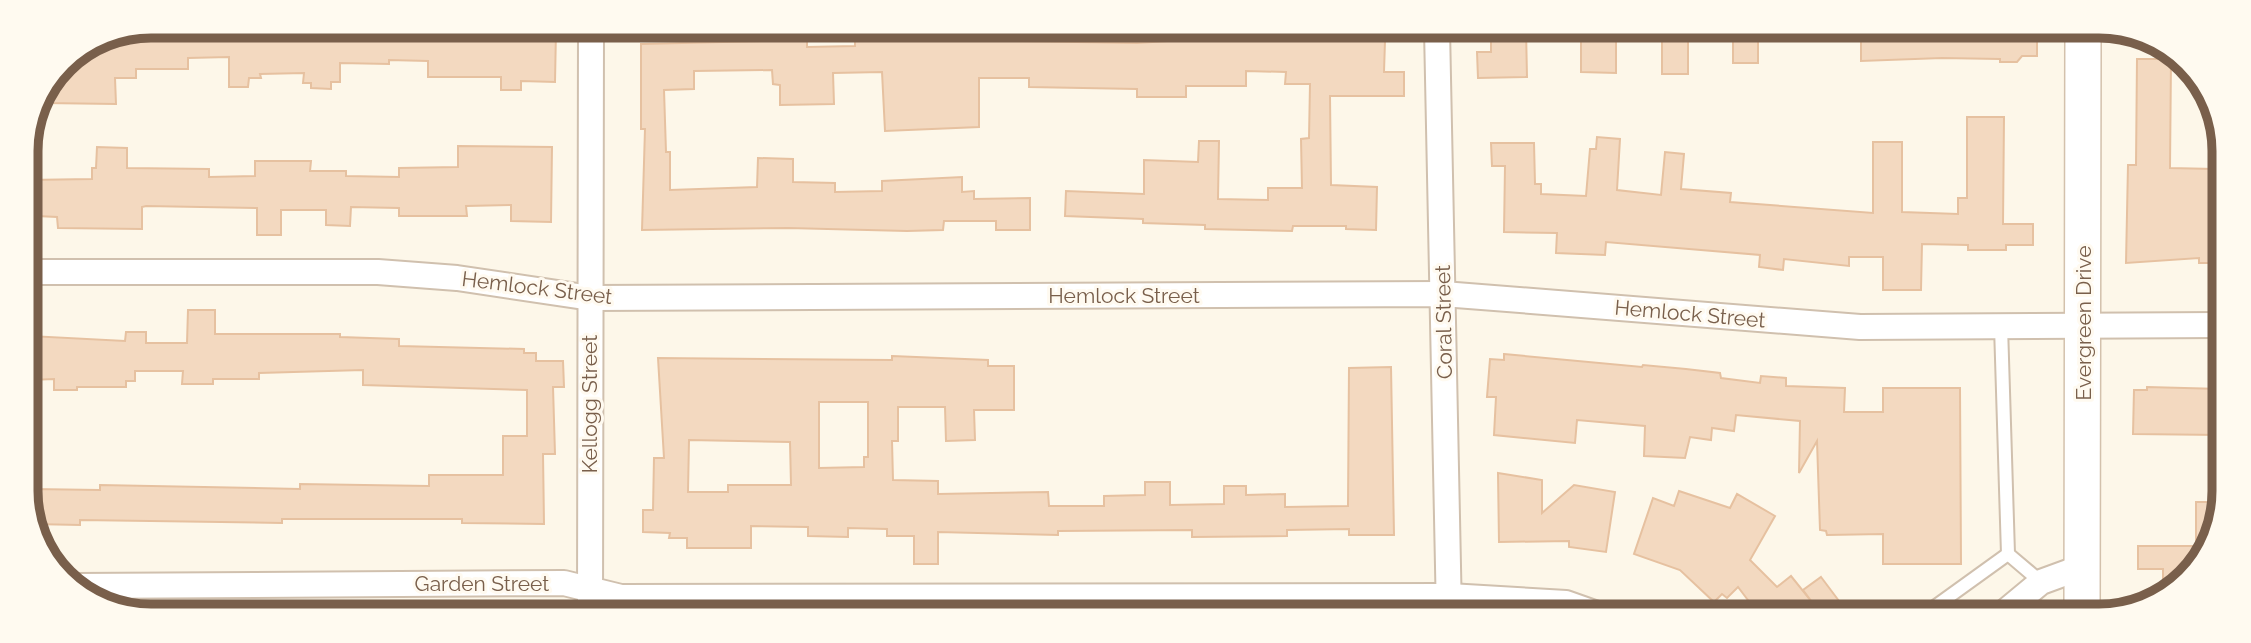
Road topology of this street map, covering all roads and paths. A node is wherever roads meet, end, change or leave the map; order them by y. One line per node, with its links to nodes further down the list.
1 (591, 38): 6 (street, Kellogg Street)
2 (1437, 38): 5 (street, Coral Street)
3 (2083, 38): 7 (street, Evergreen Drive)
4 (39, 272): 6 (street, Hemlock Street)
5 (1444, 294): 6 (street, Hemlock Street); 9 (street, Hemlock Street); 17 (street, Coral Street)
6 (590, 298): 14 (street, Kellogg Street)
7 (2084, 325): 8 (street, Hemlock Street); 9 (street, Hemlock Street); 11 (street, Evergreen Drive)
8 (2212, 325)
9 (2000, 326): 10 (lane)
10 (2008, 554): 12 (lane); 20 (lane)
11 (2082, 567): 12 (street); 22 (street, Evergreen Drive)
12 (2041, 582): 21 (street)
13 (90, 586): 14 (street, Garden Street)
14 (590, 588): 15 (street, Kellogg Street); 16 (street, Garden Street)
15 (590, 604)
16 (1265, 604)
17 (1449, 604)
18 (1527, 604): 19 (street, Garden Street)
19 (1569, 604)
20 (1939, 604)
21 (2014, 604)
22 (2082, 604)

